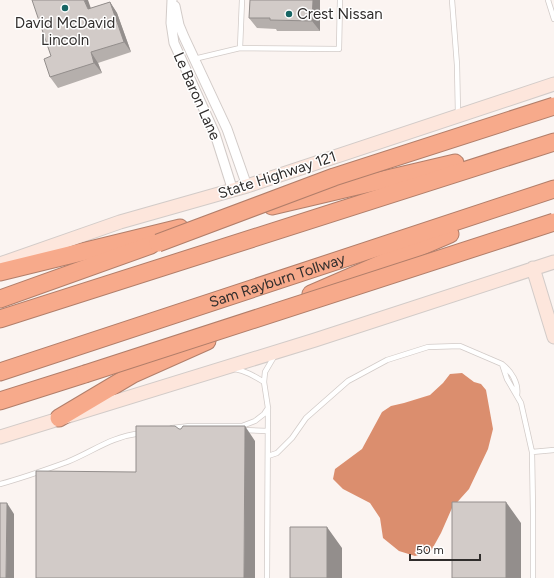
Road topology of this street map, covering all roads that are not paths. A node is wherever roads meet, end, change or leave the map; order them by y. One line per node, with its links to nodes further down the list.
1 (173, 0): 8 (street, Le Baron Lane); 15 (street, Le Baron Lane)
2 (242, 0): 7 (lane)
3 (340, 0): 7 (lane)
4 (452, 0): 11 (lane)
5 (548, 0): 6 (lane)
6 (554, 19)
7 (240, 48): 8 (lane)
8 (194, 59): 13 (street, Le Baron Lane)
9 (554, 84): 11 (main road, State Highway 121)
10 (554, 106): 21 (highway, bridge)
11 (458, 116): 13 (main road, State Highway 121)
12 (554, 140): 20 (highway); 22 (highway)
13 (246, 186): 15 (main road, State Highway 121)
14 (554, 189): 26 (highway, Sam Rayburn Tollway); 30 (highway)
15 (233, 191): 17 (main road, State Highway 121)
16 (554, 222): 28 (highway, bridge)
17 (0, 264)
18 (554, 264): 19 (main road)
19 (534, 268): 23 (main road); 24 (main road)
20 (0, 272)
21 (0, 299)
22 (0, 319)
23 (554, 336)
24 (278, 351): 25 (main road); 27 (lane)
25 (223, 368): 27 (lane); 30 (main road)
26 (0, 372)
27 (264, 382): 29 (lane)
28 (0, 402)
29 (268, 408): 32 (lane); 34 (lane)
30 (59, 418): 37 (main road)
31 (190, 426): 32 (lane); 33 (lane); 36 (lane)
32 (215, 426): 34 (lane)
33 (166, 429)
34 (268, 431): 40 (lane)
35 (143, 432): 41 (lane)
36 (190, 434)
37 (0, 437)
38 (554, 450): 39 (lane)
39 (532, 452): 40 (lane); 43 (lane)
40 (268, 456): 42 (lane)
41 (0, 484)
42 (267, 578)
43 (534, 578)

